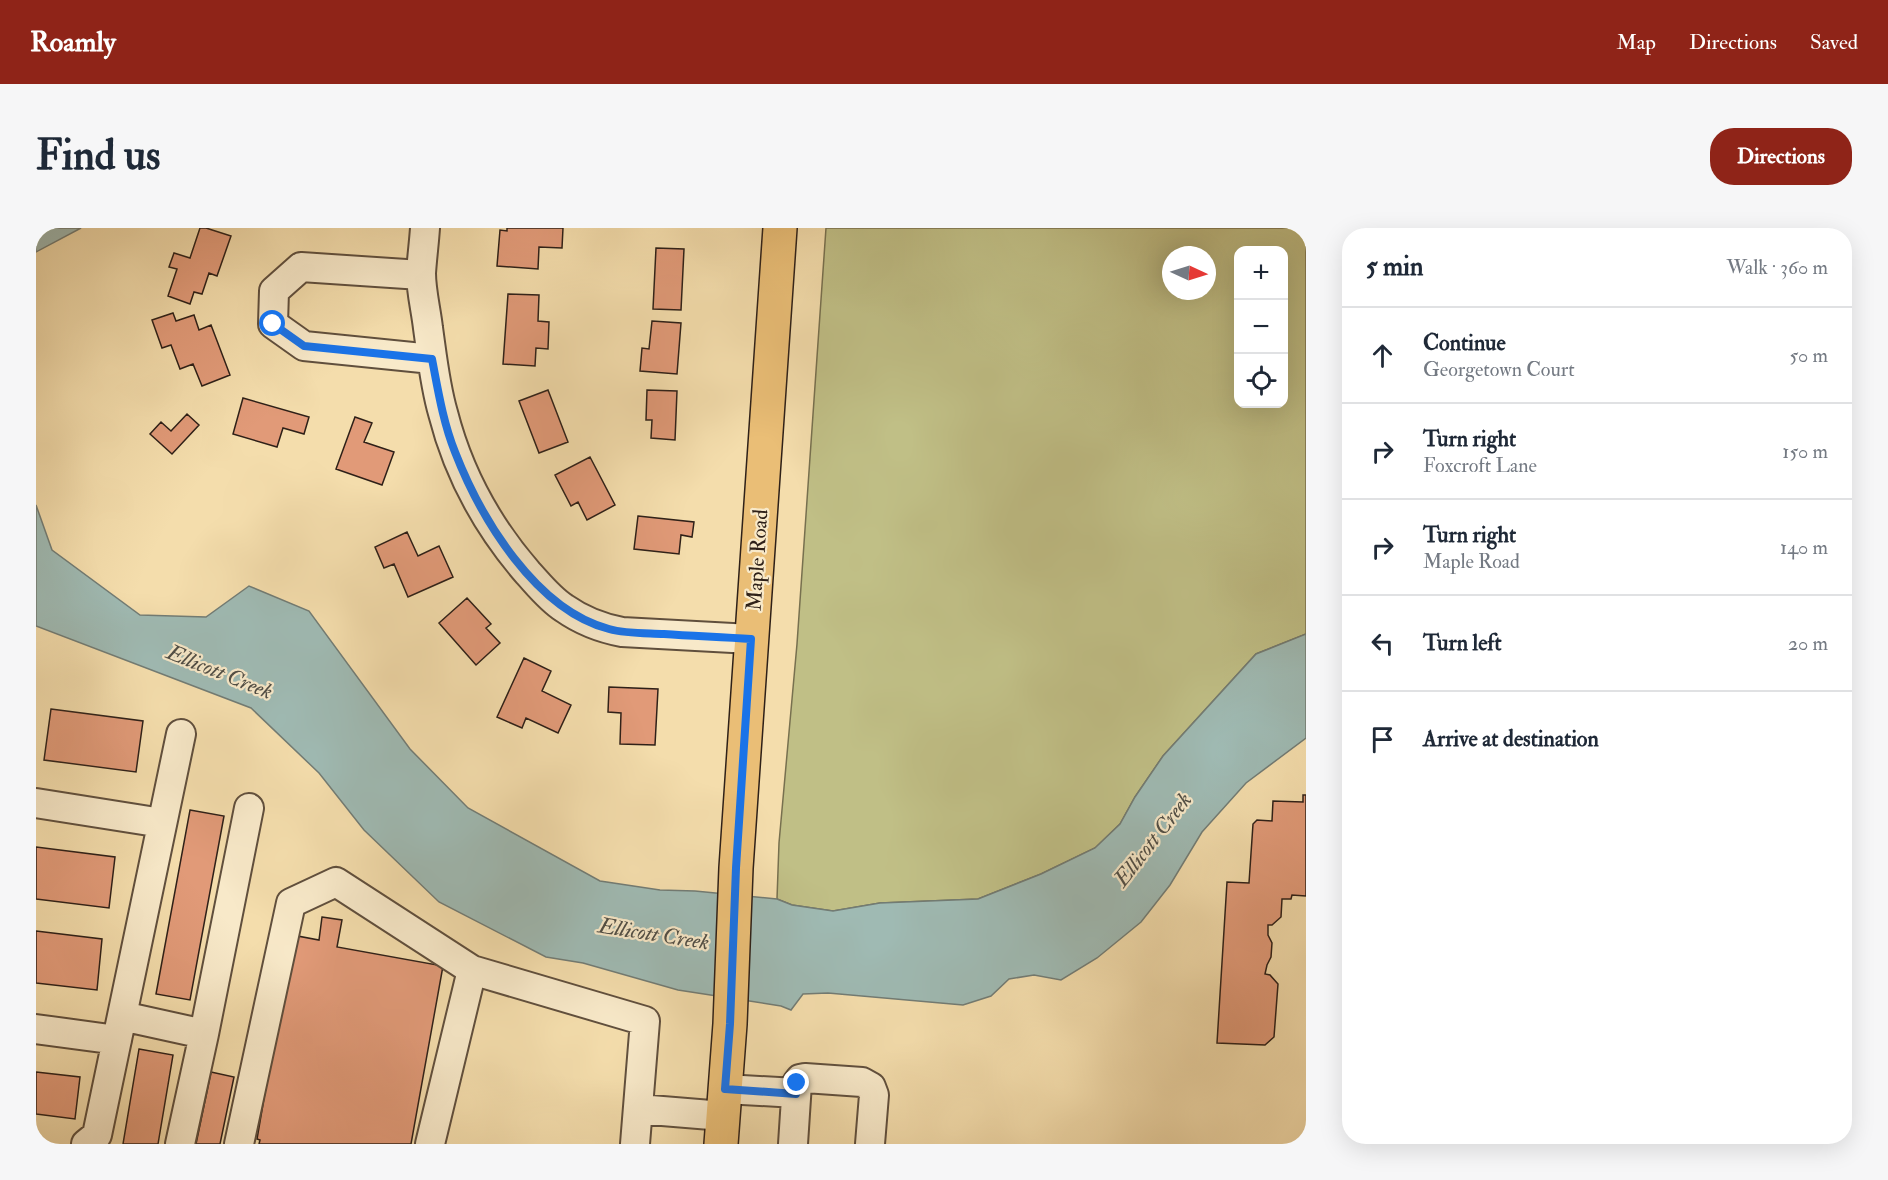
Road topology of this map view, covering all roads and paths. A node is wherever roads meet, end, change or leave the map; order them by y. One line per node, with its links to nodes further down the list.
1 (425, 228): 3 (street)
2 (780, 228): 5 (main road, Maple Road)
3 (421, 275): 4 (street); 4 (street)
4 (432, 359): 5 (street)
5 (751, 639): 16 (main road, Maple Road)
6 (181, 734): 9 (street)
7 (36, 803): 9 (street)
8 (249, 808): 13 (street)
9 (162, 823): 11 (street)
10 (472, 970): 15 (street); 19 (street); 20 (street)
11 (119, 1028): 12 (street); 13 (street); 17 (street)
12 (36, 1029)
13 (204, 1034): 18 (street)
14 (796, 1094): 16 (street); 22 (street); 23 (street)
15 (638, 1109): 16 (street); 21 (street)
16 (723, 1116)
17 (86, 1144)
18 (180, 1144)
19 (239, 1144)
20 (430, 1144)
21 (635, 1144)
22 (793, 1144)
23 (870, 1144)

